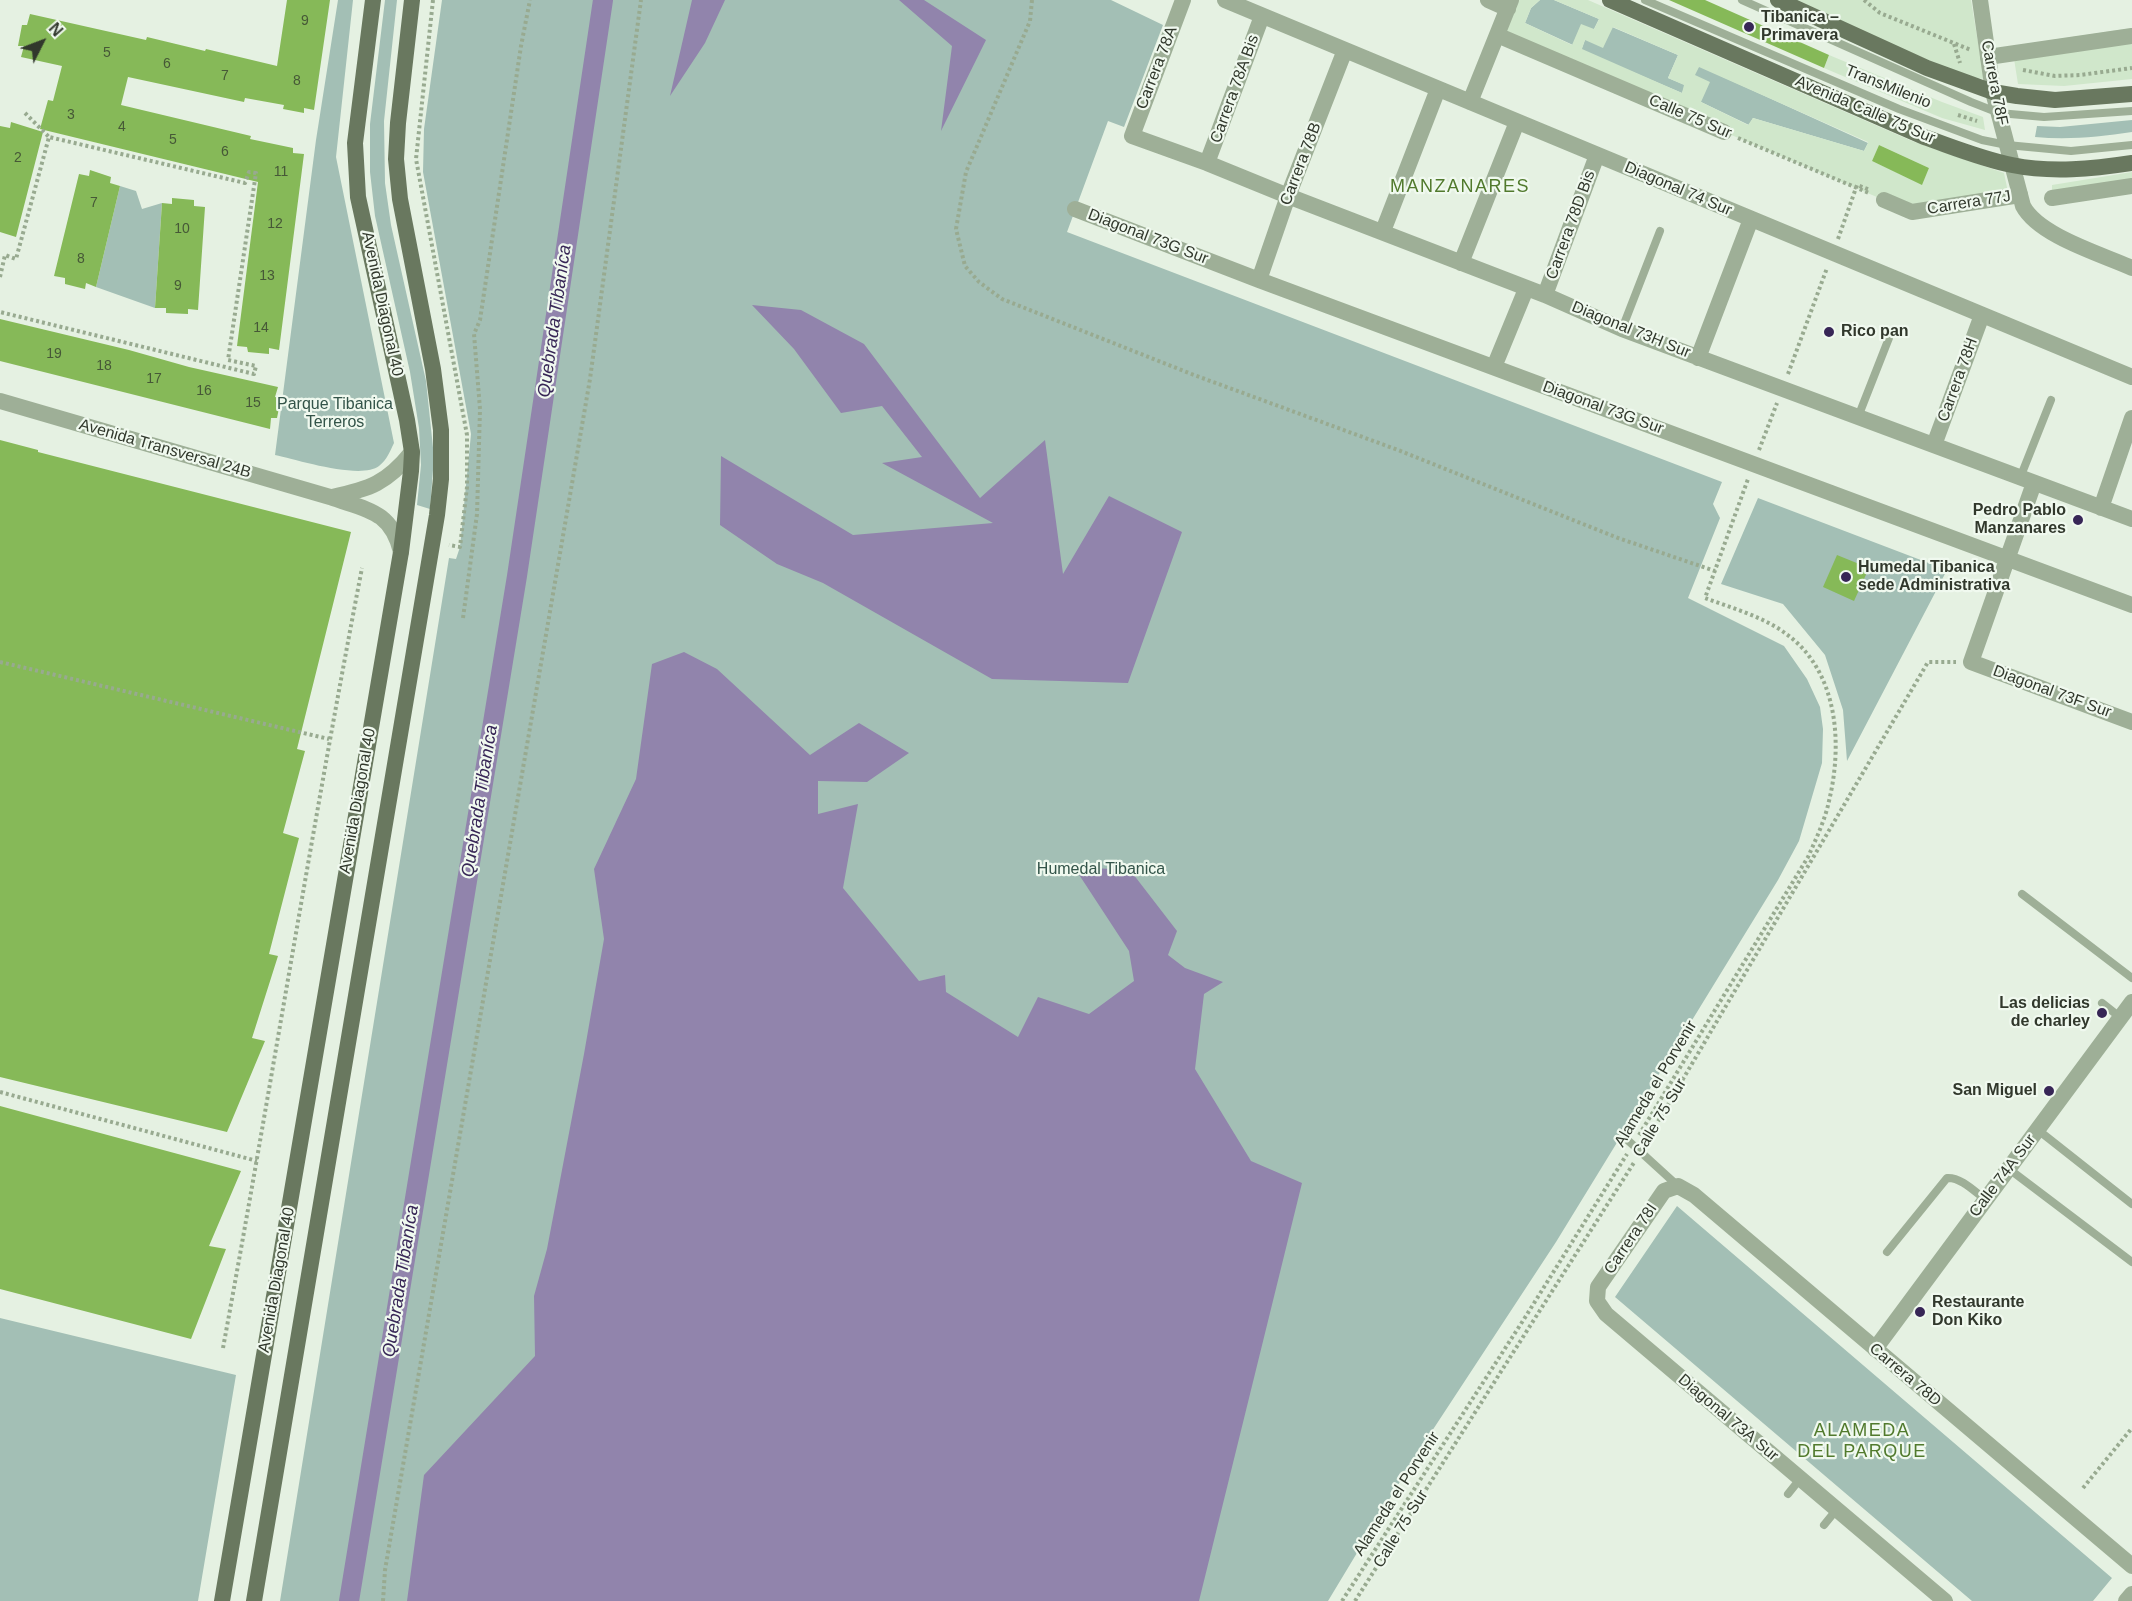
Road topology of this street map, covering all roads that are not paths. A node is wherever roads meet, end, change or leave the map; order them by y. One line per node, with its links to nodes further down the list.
1 (373, 0): 57 (main road, Avenida Diagonal 40)
2 (412, 0): 88 (main road, Avenida Diagonal 40)
3 (1183, 0): 25 (street, Carrera 78A)
4 (1225, 0): 12 (street, Diagonal 74 Sur)
5 (1488, 0): 11 (street)
6 (1610, 0): 31 (main road, Avenida Calle 75 Sur)
7 (1645, 0): 26 (lane, TransMilenio)
8 (1742, 0): 22 (lane, TransMilenio)
9 (1778, 0): 18 (main road)
10 (1980, 0): 16 (street, Carrera 78F)
11 (1510, 4): 13 (street)
12 (1262, 16): 15 (street, Diagonal 74 Sur); 29 (street, Carrera 78A Bis)
13 (1497, 35): 20 (street); 24 (street, Calle 75 Sur)
14 (2132, 36): 16 (street)
15 (1345, 50): 17 (street, Diagonal 74 Sur); 34 (street, Carrera 78B)
16 (1988, 57): 18 (street, Carrera 78F)
17 (1438, 89): 20 (street, Diagonal 74 Sur); 39 (street)
18 (1993, 92): 19 (main road); 22 (street, Carrera 78F)
19 (2132, 94)
20 (1470, 102): 23 (street, Diagonal 74 Sur)
21 (2132, 111): 22 (lane, TransMilenio)
22 (1999, 113): 26 (street, Carrera 78F)
23 (1516, 122): 28 (street, Diagonal 74 Sur); 41 (street)
24 (1724, 132)
25 (1132, 136): 29 (street, Diagonal 73H Sur)
26 (2007, 145): 27 (lane, TransMilenio); 31 (street, Carrera 78F)
27 (2132, 145)
28 (1597, 155): 38 (street, Diagonal 74 Sur); 45 (street, Carrera 78D Bis)
29 (1207, 162): 34 (street, Diagonal 73H Sur)
30 (2132, 163): 31 (main road, Avenida Calle 75 Sur)
31 (2013, 165): 33 (street, Carrera 78F)
32 (2132, 186): 35 (street)
33 (2020, 195): 36 (street, Carrera 77J); 42 (street, Carrera 78F)
34 (1288, 196): 39 (street, Diagonal 73H Sur); 43 (street, Carrera 78B)
35 (2052, 198)
36 (1884, 200)
37 (1075, 209): 43 (street, Diagonal 73G Sur)
38 (1751, 219): 46 (street, Diagonal 74 Sur); 49 (street)
39 (1383, 231): 41 (street, Diagonal 73H Sur)
40 (1660, 231): 47 (lane)
41 (1461, 263): 44 (street, Diagonal 73H Sur)
42 (2132, 268)
43 (1259, 280): 50 (street, Diagonal 73G Sur)
44 (1526, 289): 45 (street, Diagonal 73H Sur); 50 (street, Carrera 78D Bis)
45 (1545, 295): 47 (street, Diagonal 73H Sur)
46 (1982, 315): 51 (street, Diagonal 74 Sur); 56 (street, Carrera 78H)
47 (1622, 329): 49 (street, Diagonal 73H Sur)
48 (1889, 338): 54 (lane)
49 (1698, 358): 54 (street, Diagonal 73H Sur)
50 (1494, 367): 63 (street, Diagonal 73G Sur)
51 (2132, 377)
52 (2051, 400): 58 (lane)
53 (0, 401): 59 (street, Avenida Transversal 24B)
54 (1858, 417): 56 (street, Diagonal 73H Sur)
55 (2132, 418): 60 (street)
56 (1934, 445): 58 (street, Diagonal 73H Sur)
57 (411, 452): 59 (street, Avenida Transversal 24B); 62 (main road, Avenida Diagonal 40)
58 (2027, 480): 60 (street, Diagonal 73H Sur); 63 (street)
59 (330, 497): 62 (street, Avenida Transversal 24B)
60 (2101, 508): 61 (street, Diagonal 73H Sur)
61 (2132, 519)
62 (401, 552): 87 (main road, Avenida Diagonal 40)
63 (2007, 559): 64 (street, Diagonal 73G Sur); 65 (street, Diagonal 73F Sur)
64 (2132, 605)
65 (2132, 722)
66 (2022, 894): 67 (lane)
67 (2132, 978)
68 (2132, 1002): 70 (street, Calle 74A Sur)
69 (2102, 1003): 70 (lane)
70 (2121, 1018): 71 (street, Calle 74A Sur)
71 (2038, 1130): 73 (street, Calle 74A Sur); 76 (lane)
72 (1622, 1135): 74 (lane)
73 (2009, 1169): 75 (street, Calle 74A Sur); 78 (lane)
74 (1678, 1186): 79 (street, Carrera 78I); 80 (street, Carrera 78D)
75 (1986, 1200): 77 (lane); 80 (street, Calle 74A Sur)
76 (2132, 1204)
77 (1887, 1252)
78 (2132, 1262)
79 (1597, 1301): 81 (street, Diagonal 73A Sur)
80 (1875, 1350): 85 (street, Carrera 78D)
81 (1800, 1479): 82 (lane); 83 (street, Diagonal 73A Sur)
82 (1788, 1494)
83 (1837, 1509): 84 (lane); 89 (street, Diagonal 73A Sur)
84 (1824, 1525)
85 (2132, 1566)
86 (2132, 1593): 90 (street)
87 (222, 1601)
88 (254, 1601)
89 (1945, 1601)
90 (2126, 1601)

